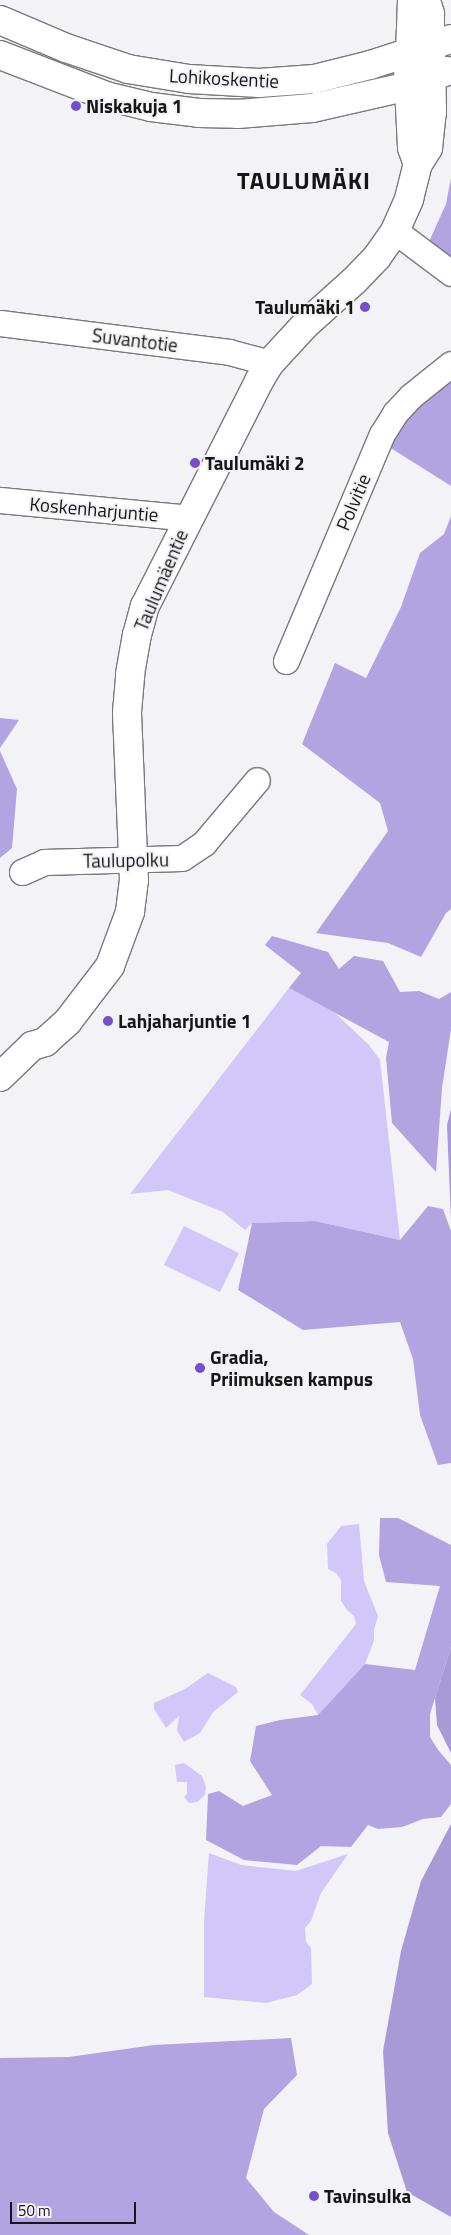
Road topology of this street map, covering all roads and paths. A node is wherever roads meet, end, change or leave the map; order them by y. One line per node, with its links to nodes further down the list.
1 (410, 0): 4 (street)
2 (426, 0): 4 (street)
3 (0, 20): 4 (main road, Lohikoskentie)
4 (430, 46): 6 (main road, Taulumäentie)
5 (0, 55): 6 (main road, Lohikoskentie)
6 (431, 78): 7 (main road, Taulumäentie)
7 (395, 231): 8 (street); 10 (main road, Taulumäentie)
8 (451, 273)
9 (0, 322): 10 (street, Suvantotie)
10 (270, 363): 13 (main road, Taulumäentie)
11 (451, 364): 14 (street, Polvitie)
12 (0, 500): 13 (street, Koskenharjuntie)
13 (189, 518): 16 (main road, Taulumäentie)
14 (286, 661)
15 (257, 780): 16 (street, Taulupolku)
16 (134, 859): 17 (street, Taulupolku); 18 (main road, Taulumäentie)
17 (22, 872)
18 (45, 1042): 19 (main road, Taulumäentie); 20 (main road, Taulumäentie)
19 (0, 1077)
20 (0, 1094)

